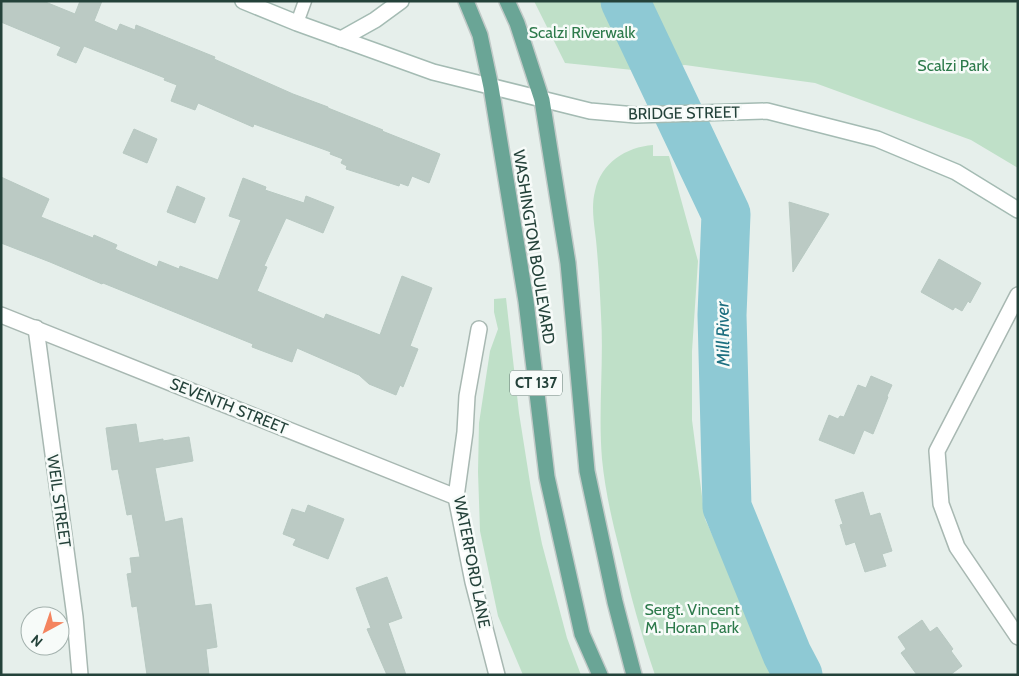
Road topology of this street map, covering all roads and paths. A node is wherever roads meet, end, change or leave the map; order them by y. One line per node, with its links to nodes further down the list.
1 (243, 1): 6 (street, BRIDGE STREET)
2 (305, 1): 6 (lane)
3 (401, 1): 7 (street)
4 (466, 1): 8 (main road, WASHINGTON BOULEVARD / CT 137)
5 (508, 1): 9 (main road, WASHINGTON BOULEVARD / CT 137)
6 (297, 23): 7 (street, BRIDGE STREET)
7 (341, 39): 8 (street, BRIDGE STREET)
8 (491, 87): 9 (street, BRIDGE STREET); 19 (main road, WASHINGTON BOULEVARD / CT 137)
9 (542, 100): 10 (street, BRIDGE STREET); 20 (main road, WASHINGTON BOULEVARD / CT 137)
10 (1018, 210)
11 (1018, 295): 16 (street)
12 (1, 315): 13 (street, SEVENTH STREET)
13 (36, 328): 15 (street, SEVENTH STREET); 17 (street, WEIL STREET)
14 (479, 329): 15 (street, WATERFORD LANE)
15 (456, 497): 18 (street, WATERFORD LANE)
16 (1018, 637)
17 (80, 675)
18 (497, 675)
19 (600, 675)
20 (634, 675)

